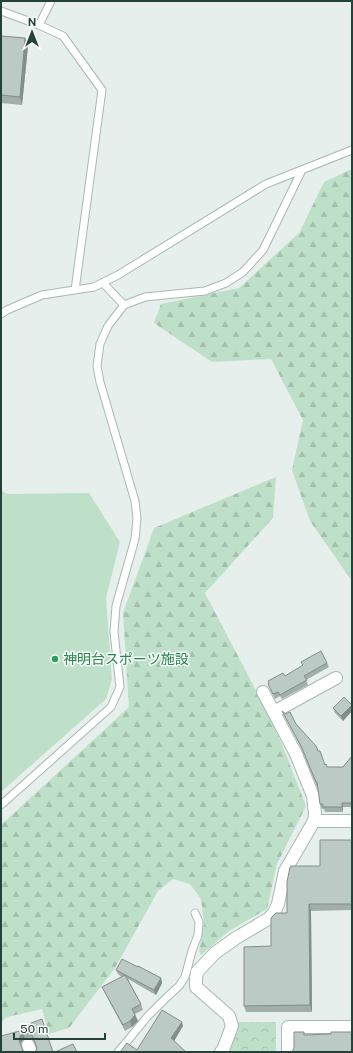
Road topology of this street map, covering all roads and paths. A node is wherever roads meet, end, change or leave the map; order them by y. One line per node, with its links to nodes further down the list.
1 (51, 1): 3 (lane)
2 (1, 11): 3 (lane)
3 (39, 24): 7 (lane)
4 (352, 150): 5 (lane)
5 (302, 170): 6 (lane); 8 (lane)
6 (103, 283): 7 (lane); 8 (lane)
7 (75, 290): 9 (lane)
8 (124, 305): 13 (lane)
9 (1, 314)
10 (336, 678): 12 (street)
11 (263, 692): 12 (street)
12 (274, 712): 14 (street)
13 (1, 805)
14 (314, 821): 15 (street); 19 (street)
15 (352, 821)
16 (194, 913): 18 (lane)
17 (352, 1027): 20 (street)
18 (118, 1052)
19 (221, 1052)
20 (288, 1052)

